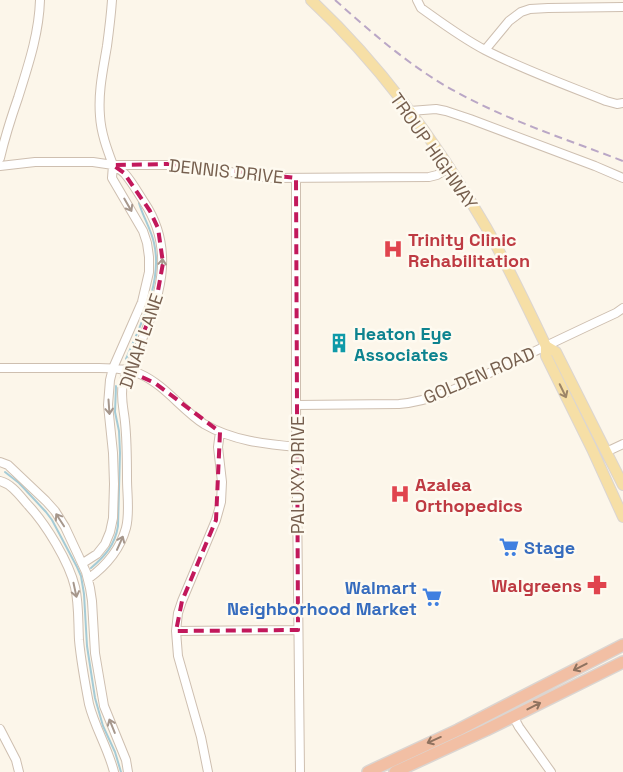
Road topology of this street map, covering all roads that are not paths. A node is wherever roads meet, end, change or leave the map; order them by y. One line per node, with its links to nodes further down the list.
1 (40, 0): 10 (street)
2 (112, 0): 11 (street, DINAH LANE)
3 (310, 0): 9 (main road, TROUP HIGHWAY)
4 (417, 0): 7 (street)
5 (548, 4): 6 (street); 7 (street)
6 (623, 7)
7 (484, 50): 8 (street)
8 (623, 103)
9 (410, 111): 13 (main road, TROUP HIGHWAY); 15 (street)
10 (0, 158)
11 (113, 165): 12 (street, DENNIS DRIVE); 14 (street, DENNIS DRIVE); 19 (street, DINAH LANE, one-way to 19); 20 (street, DINAH LANE, one-way to 11)
12 (0, 166)
13 (450, 167): 14 (street, DENNIS DRIVE); 17 (main road, TROUP HIGHWAY)
14 (296, 178): 21 (street, PALUXY DRIVE)
15 (623, 178)
16 (623, 308): 17 (street, GOLDEN ROAD)
17 (546, 346): 21 (street, GOLDEN ROAD); 25 (main road, TROUP HIGHWAY); 29 (main road, TROUP HIGHWAY, one-way to 29)
18 (0, 368): 19 (street)
19 (113, 368): 20 (street); 30 (street, DINAH LANE, one-way to 30)
20 (128, 371): 22 (street); 31 (street, DINAH LANE, one-way to 20)
21 (296, 405): 24 (street, PALUXY DRIVE)
22 (220, 432): 24 (street); 33 (street)
23 (623, 444): 25 (street)
24 (297, 447): 32 (street, PALUXY DRIVE)
25 (606, 452): 28 (main road, TROUP HIGHWAY)
26 (0, 462): 30 (street, one-way to 26)
27 (0, 480): 39 (street, one-way to 39)
28 (623, 485)
29 (623, 517)
30 (83, 563): 31 (street)
31 (88, 578): 40 (street, one-way to 31)
32 (298, 630): 33 (street); 42 (street, PALUXY DRIVE)
33 (176, 632): 41 (street)
34 (623, 645): 43 (highway, one-way to 43)
35 (623, 662): 36 (highway, one-way to 35)
36 (513, 716): 44 (highway); 45 (street)
37 (0, 730): 38 (street)
38 (19, 772)
39 (114, 772)
40 (128, 772)
41 (208, 772)
42 (300, 772)
43 (368, 772)
44 (395, 772)
45 (551, 772)

